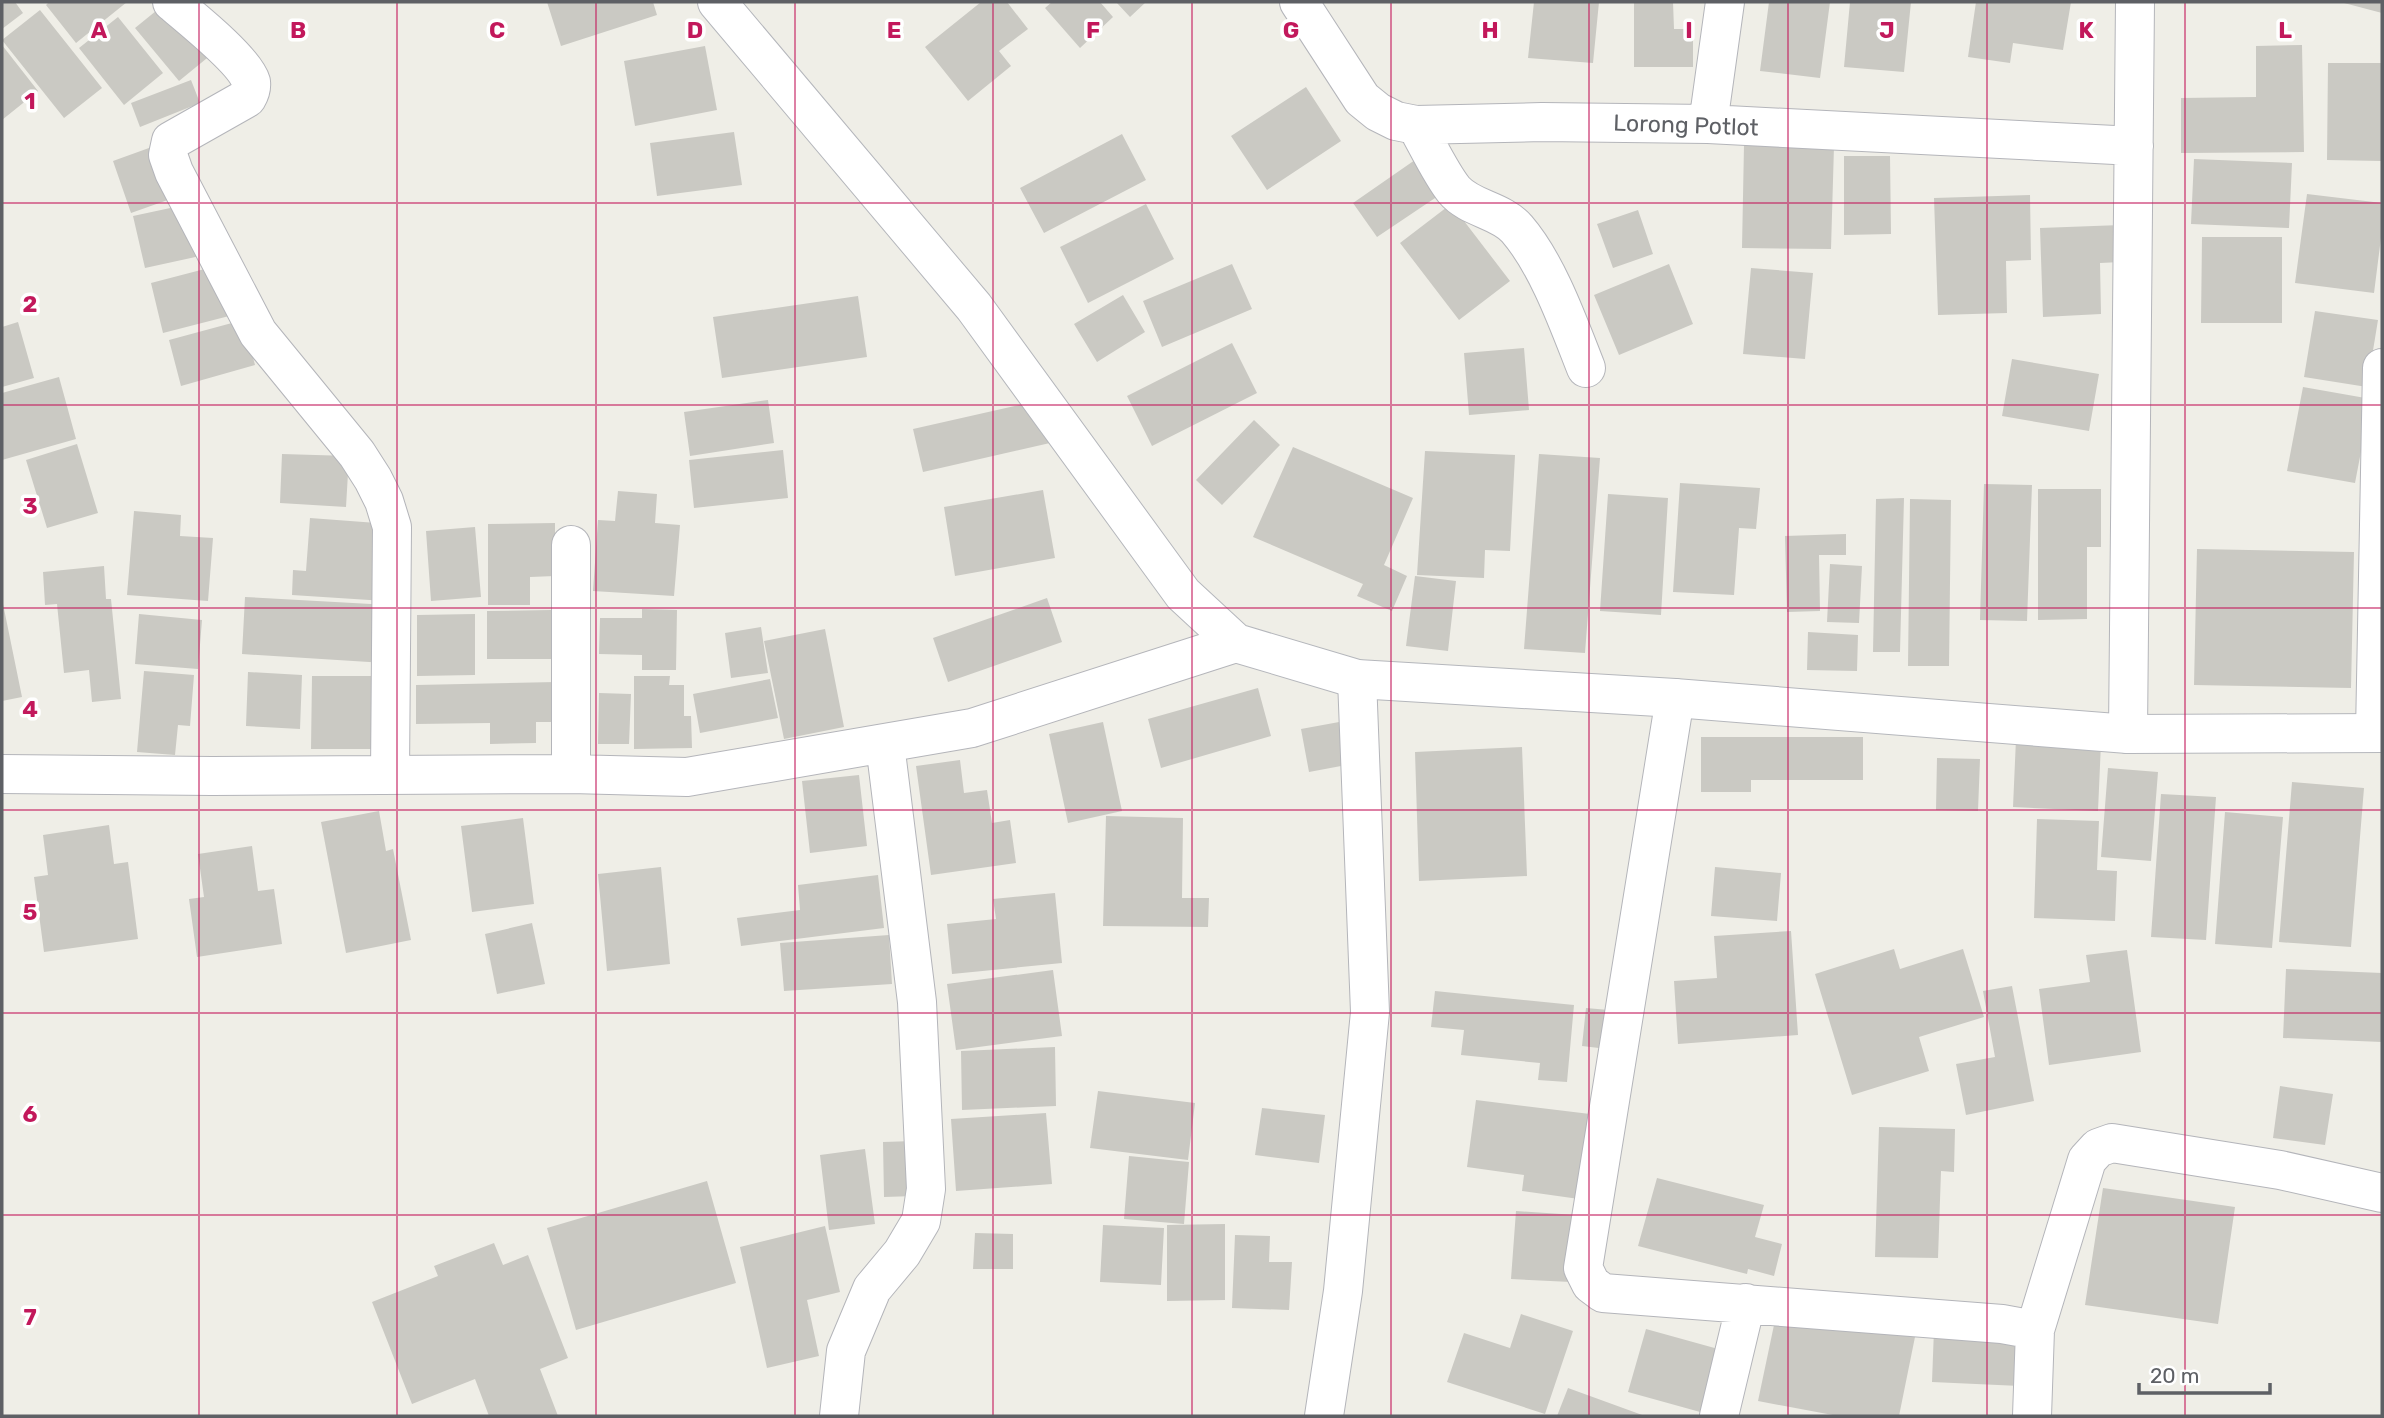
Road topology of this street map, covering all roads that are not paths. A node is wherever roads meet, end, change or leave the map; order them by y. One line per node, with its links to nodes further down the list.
1 (172, 2): 20 (street)
2 (717, 2): 12 (street)
3 (1299, 2): 7 (street, Lorong Potlot)
4 (1725, 2): 6 (street)
5 (2135, 2): 8 (street)
6 (1708, 124): 7 (street, Lorong Potlot); 8 (street, Lorong Potlot)
7 (1416, 125): 9 (street)
8 (2134, 146): 16 (street)
9 (1586, 368)
10 (2382, 368): 15 (street)
11 (571, 545): 19 (street)
12 (1236, 643): 13 (street); 17 (street)
13 (1357, 679): 14 (street); 25 (street)
14 (1675, 698): 16 (street); 22 (street)
15 (2379, 733): 16 (street)
16 (2128, 734)
17 (886, 744): 19 (street); 24 (street)
18 (2, 774): 20 (street)
19 (571, 774): 20 (street)
20 (390, 775)
21 (2382, 1193): 23 (street)
22 (1746, 1303): 23 (street); 26 (street)
23 (2035, 1330): 27 (street)
24 (839, 1416)
25 (1324, 1416)
26 (1718, 1416)
27 (2032, 1416)

